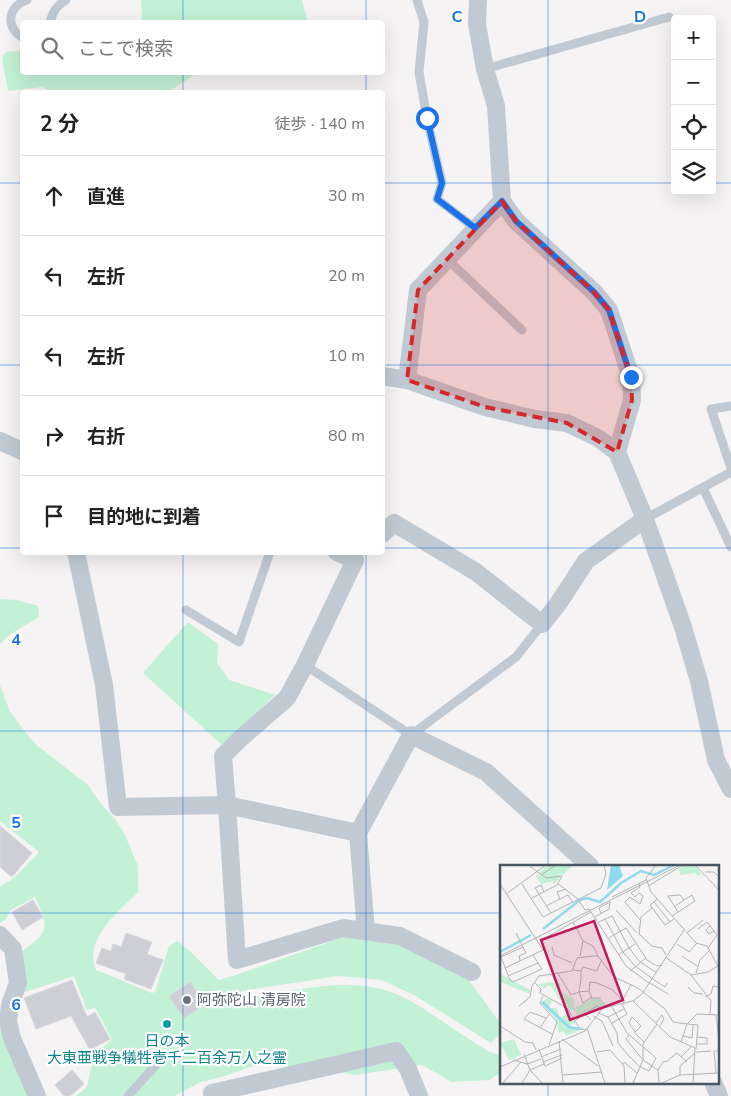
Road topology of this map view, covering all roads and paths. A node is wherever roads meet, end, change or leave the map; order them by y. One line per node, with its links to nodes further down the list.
1 (27, 0): 7 (lane)
2 (66, 0): 6 (lane)
3 (417, 0): 10 (lane)
4 (478, 0): 8 (street)
5 (668, 17): 8 (lane)
6 (51, 20)
7 (20, 36)
8 (485, 69): 9 (street)
9 (502, 201): 10 (street); 18 (street)
10 (475, 228): 11 (street)
11 (448, 259): 12 (lane); 14 (street)
12 (522, 330)
13 (385, 376): 14 (street)
14 (407, 380): 18 (street)
15 (731, 406): 19 (lane)
16 (0, 441): 17 (street)
17 (20, 450)
18 (616, 452): 22 (street)
19 (731, 468)
20 (731, 472): 21 (lane)
21 (702, 488): 22 (lane); 24 (lane)
22 (645, 519): 29 (street); 32 (street)
23 (385, 531): 29 (street)
24 (731, 547)
25 (77, 555): 33 (street)
26 (269, 555): 28 (lane)
27 (359, 556): 30 (street)
28 (186, 610)
29 (542, 624): 31 (lane)
30 (305, 665): 31 (lane); 33 (street)
31 (411, 735): 34 (street); 35 (street)
32 (731, 789)
33 (226, 804): 34 (street); 36 (street)
34 (358, 833): 36 (street)
35 (589, 865)
36 (366, 931): 38 (street)
37 (0, 935): 42 (street)
38 (472, 972)
39 (164, 1056): 43 (lane)
40 (714, 1084): 45 (street)
41 (210, 1095): 44 (street)
42 (38, 1096)
43 (128, 1096)
44 (419, 1096)
45 (719, 1096)

